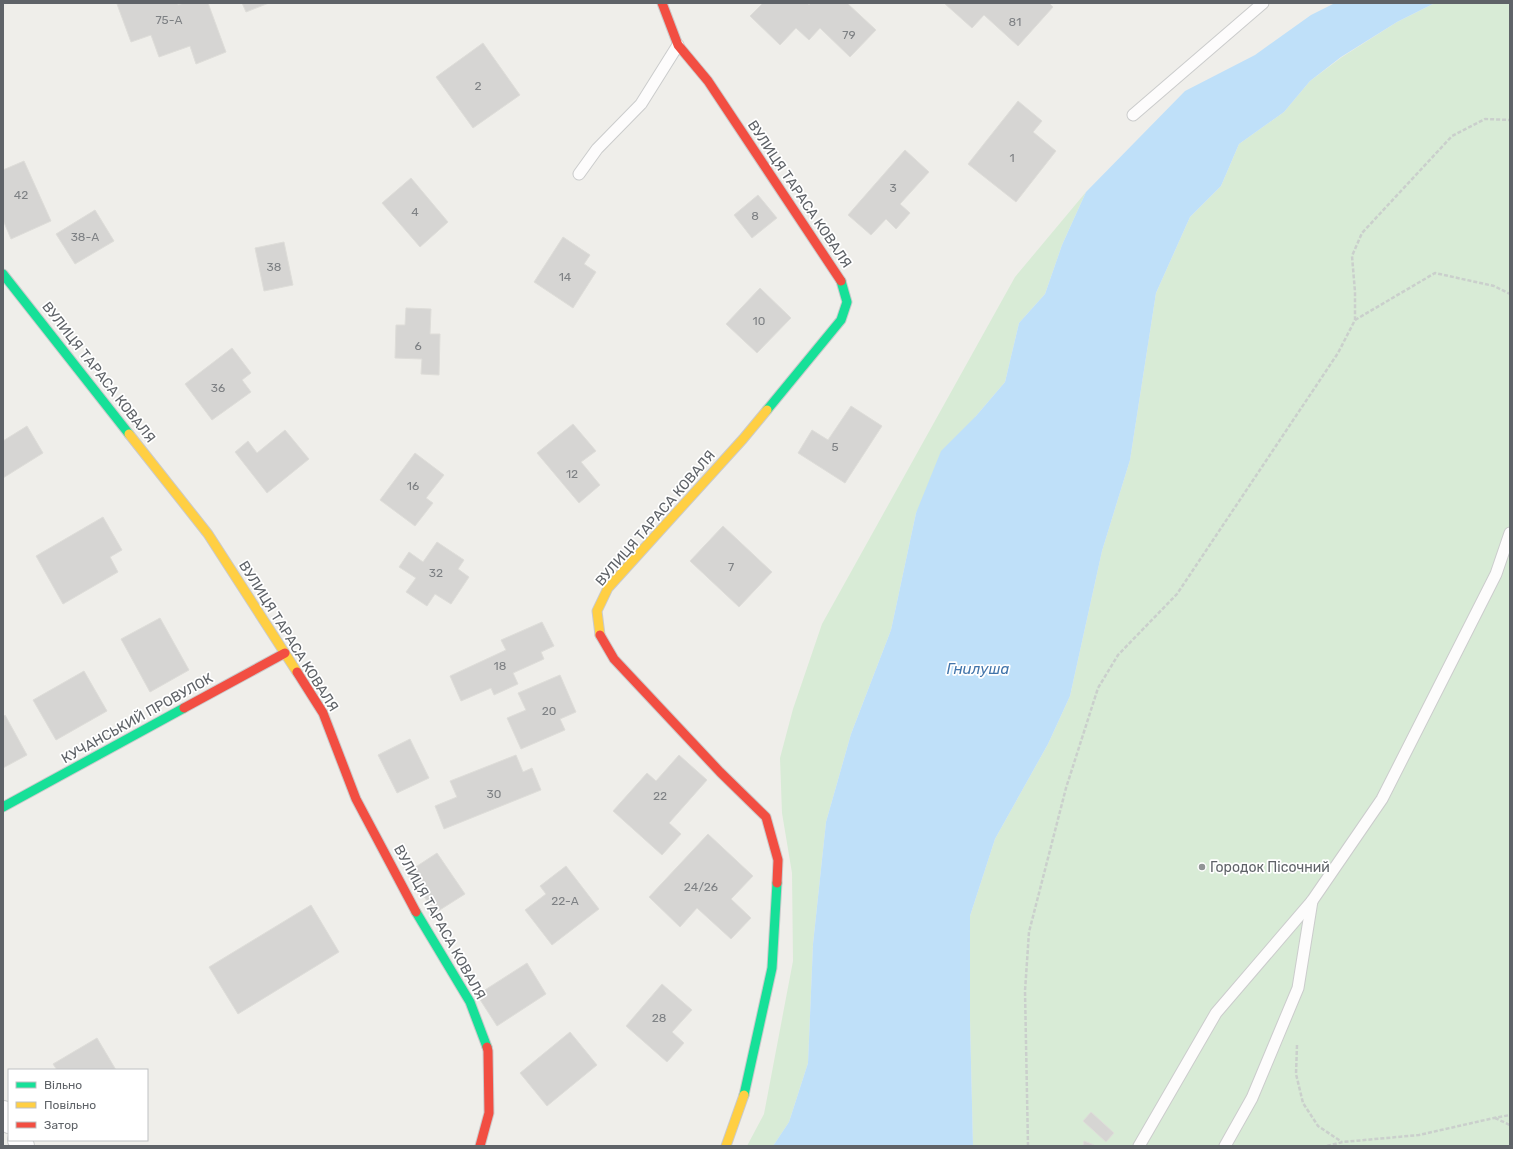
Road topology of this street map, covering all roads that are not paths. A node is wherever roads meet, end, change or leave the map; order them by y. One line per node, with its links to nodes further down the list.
1 (662, 3): 3 (street, ВУЛИЦЯ ТАРАСА КОВАЛЯ)
2 (1262, 3): 4 (lane)
3 (678, 45): 5 (lane); 12 (street, ВУЛИЦЯ ТАРАСА КОВАЛЯ)
4 (1133, 115)
5 (580, 174)
6 (3, 274): 8 (street, ВУЛИЦЯ ТАРАСА КОВАЛЯ)
7 (1510, 533): 10 (lane)
8 (285, 653): 9 (street, КУЧАНСЬКИЙ ПРОВУЛОК); 11 (street, ВУЛИЦЯ ТАРАСА КОВАЛЯ)
9 (3, 808)
10 (1312, 900): 13 (lane); 14 (lane)
11 (480, 1146)
12 (726, 1146)
13 (1139, 1146)
14 (1224, 1146)

